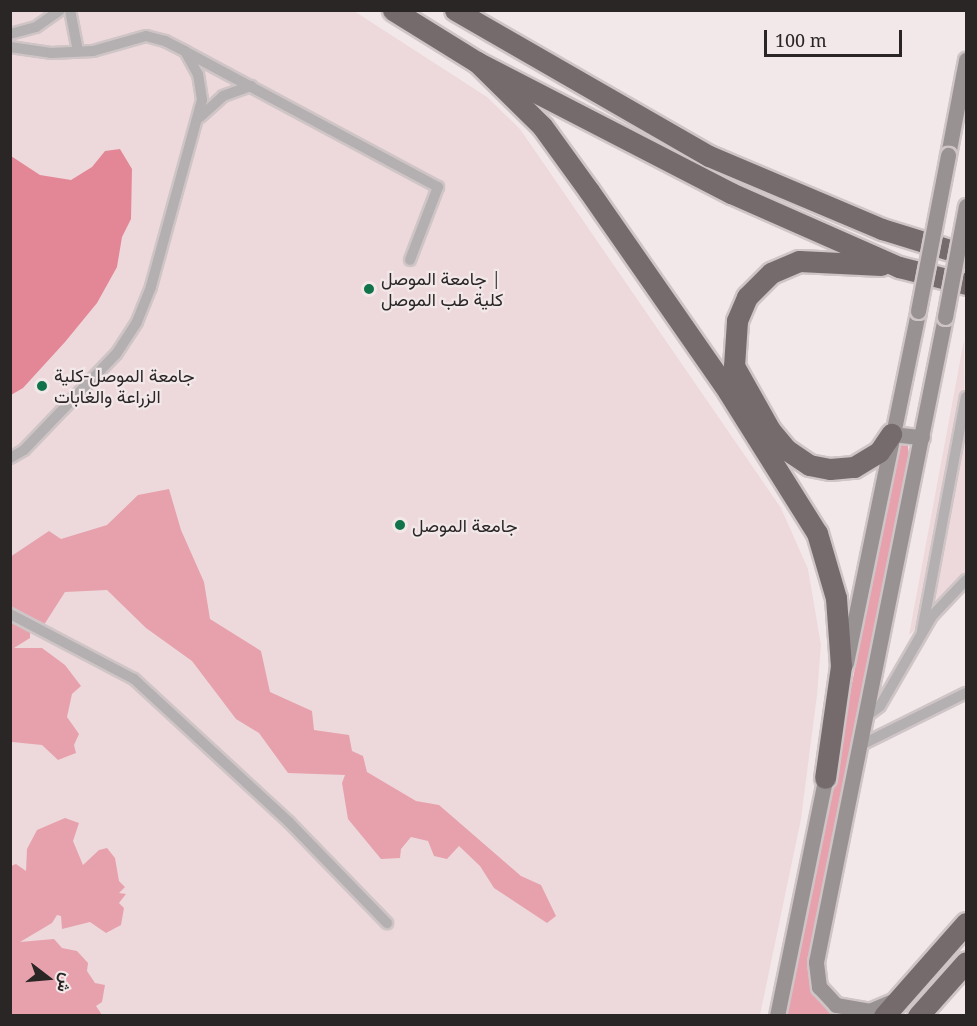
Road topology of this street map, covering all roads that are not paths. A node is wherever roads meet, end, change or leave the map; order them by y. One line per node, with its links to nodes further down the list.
1 (60, 10): 5 (street)
2 (70, 10): 7 (street)
3 (393, 10): 10 (highway)
4 (455, 10): 14 (highway)
5 (10, 34)
6 (10, 47): 7 (street)
7 (78, 51): 8 (street)
8 (185, 51): 11 (street); 12 (street)
9 (966, 60): 19 (main road, bridge)
10 (477, 62): 16 (highway); 28 (highway)
11 (251, 86): 12 (street); 15 (street)
12 (200, 117): 21 (street)
13 (966, 206): 20 (main road, bridge)
14 (966, 255)
15 (411, 260)
16 (899, 267): 17 (highway); 19 (highway)
17 (966, 284)
18 (966, 397): 24 (street)
19 (891, 434): 20 (main road); 28 (main road)
20 (922, 437): 26 (main road)
21 (10, 458)
22 (966, 580): 24 (street)
23 (12, 614): 29 (street)
24 (922, 631): 26 (street)
25 (966, 693): 27 (street)
26 (863, 719): 27 (main road)
27 (857, 747): 32 (main road)
28 (825, 778): 33 (main road)
29 (387, 923)
30 (966, 923): 32 (highway)
31 (966, 962): 35 (highway)
32 (913, 982): 34 (highway)
33 (777, 1016)
34 (884, 1016)
35 (918, 1016)

